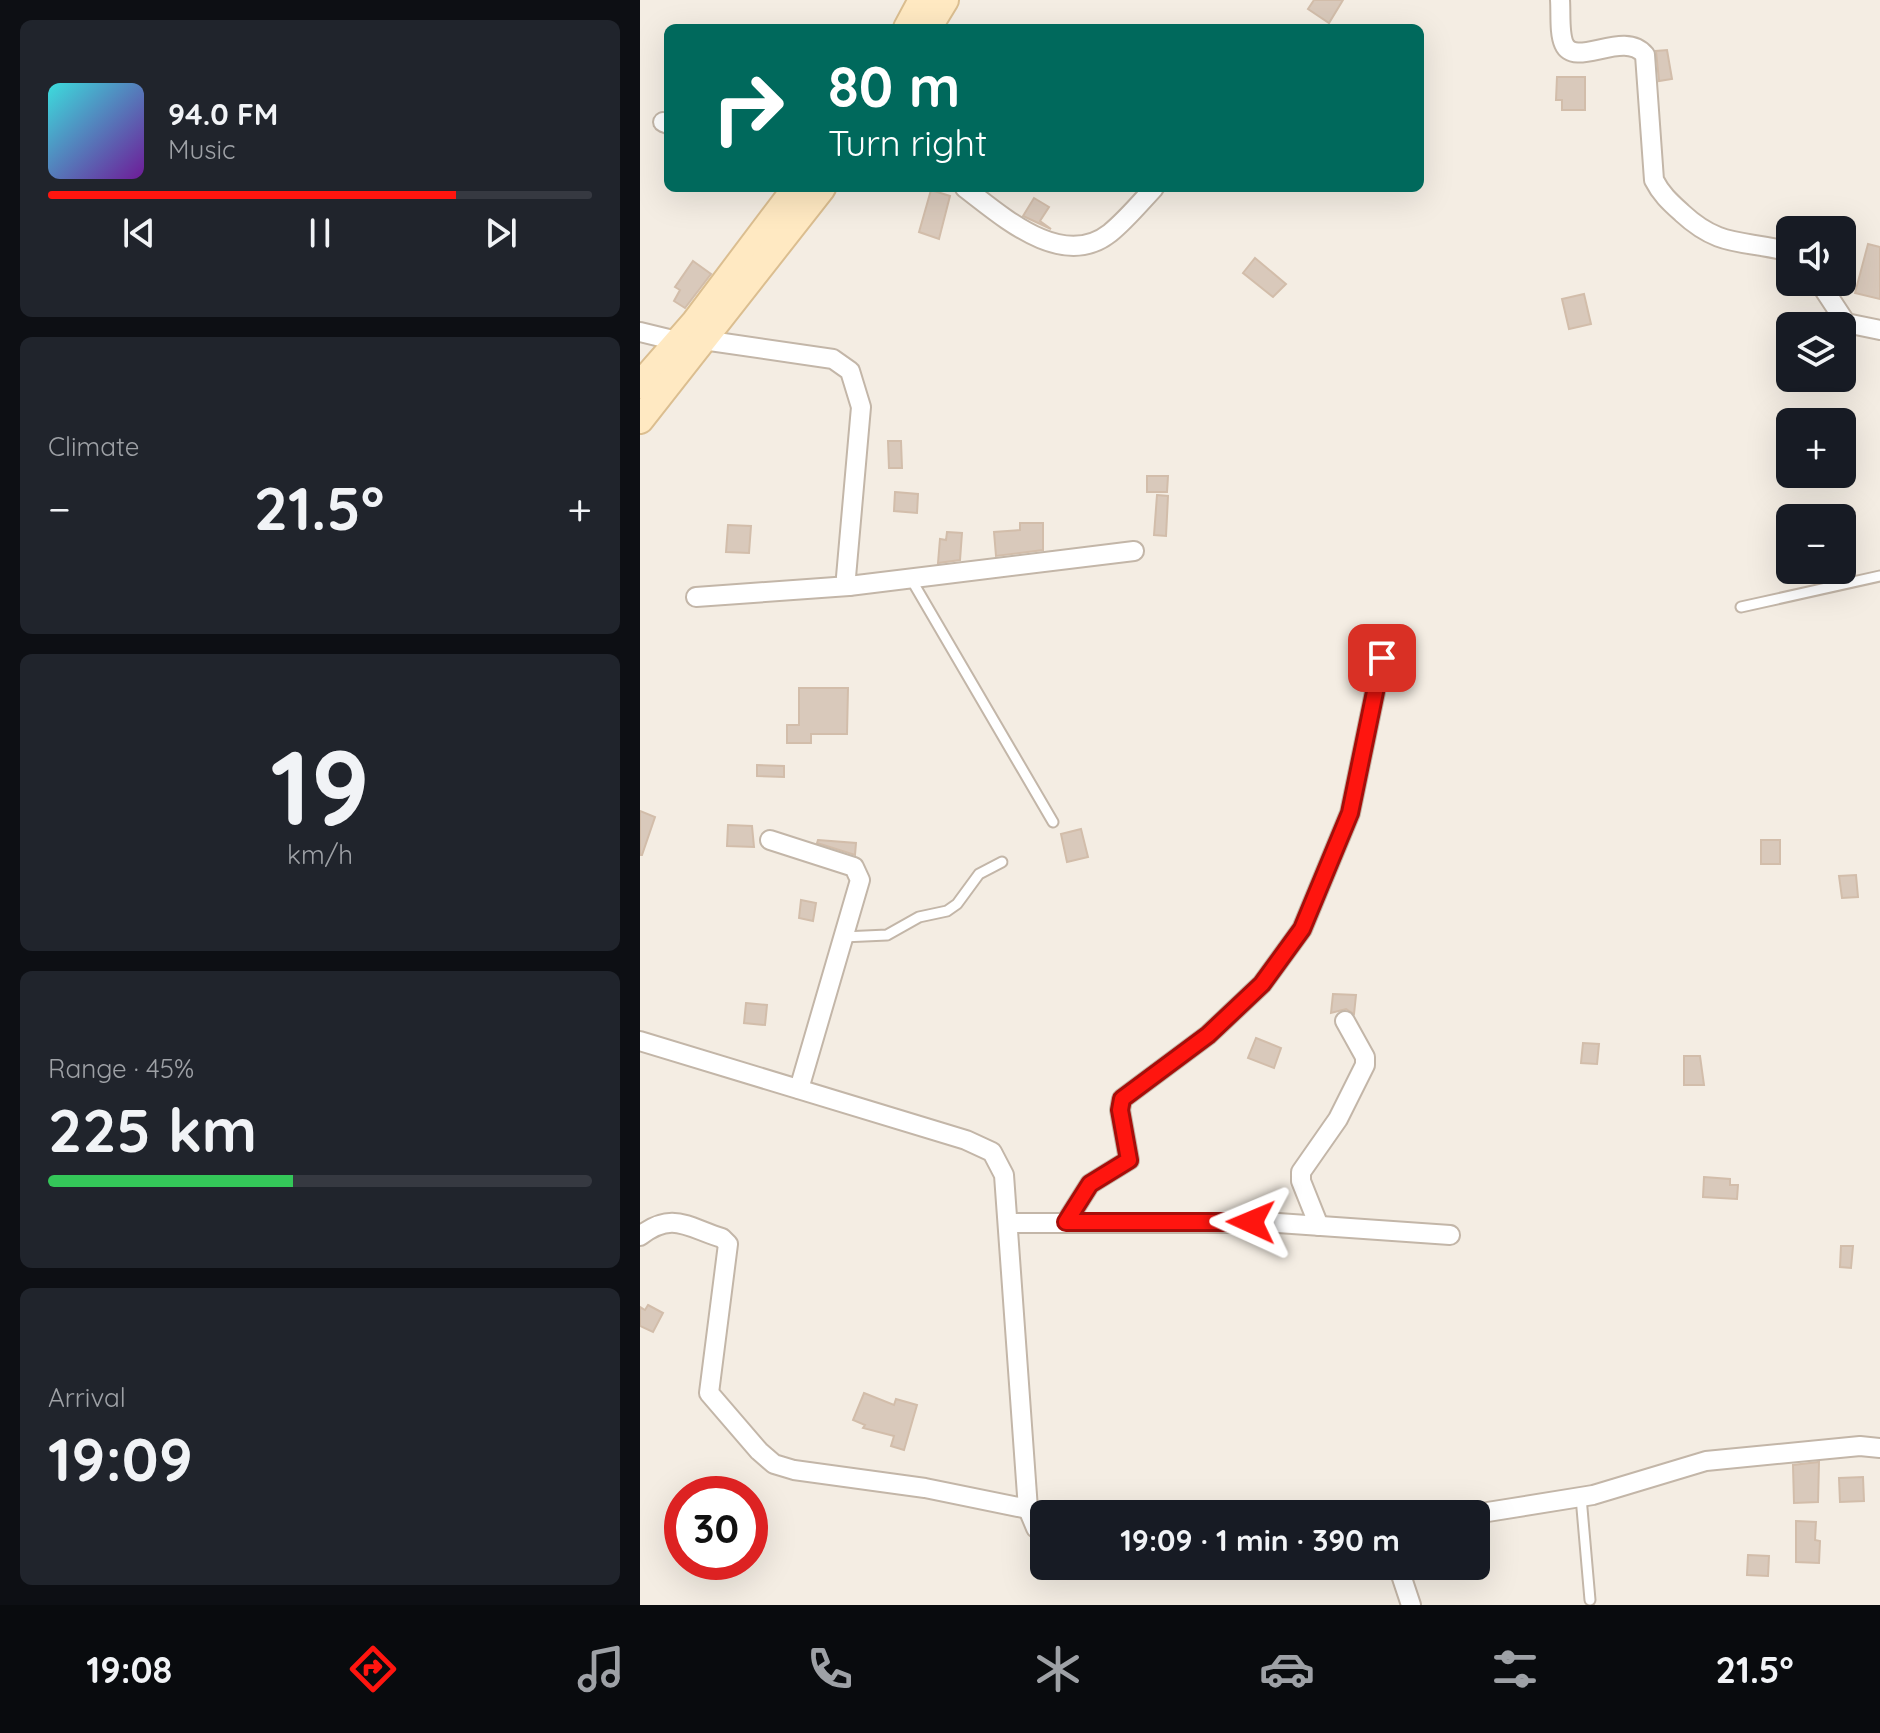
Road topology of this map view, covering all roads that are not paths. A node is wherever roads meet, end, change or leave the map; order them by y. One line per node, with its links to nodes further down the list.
1 (922, 0): 4 (main road)
2 (945, 0): 5 (main road)
3 (1560, 0): 10 (street)
4 (909, 24)
5 (930, 24)
6 (793, 192): 14 (main road)
7 (819, 192): 14 (main road)
8 (970, 192): 9 (street)
9 (1150, 192)
10 (1776, 250)
11 (1828, 296): 12 (street)
12 (1880, 330)
13 (640, 332): 14 (street)
14 (690, 341): 15 (main road); 16 (main road); 20 (street)
15 (640, 385)
16 (640, 420)
17 (1134, 551): 19 (street)
18 (1880, 576): 22 (lane)
19 (911, 579): 20 (street); 24 (lane)
20 (849, 586): 21 (street)
21 (696, 597)
22 (1741, 607)
23 (1382, 658): 31 (street)
24 (1053, 822)
25 (770, 840): 27 (street)
26 (1002, 862): 27 (lane)
27 (843, 937): 30 (street)
28 (1345, 1021): 33 (street)
29 (640, 1041): 30 (street)
30 (799, 1089): 32 (street)
31 (1066, 1222): 32 (street); 33 (street)
32 (1009, 1223): 38 (street)
33 (1319, 1226): 34 (street)
34 (1450, 1235)
35 (640, 1236): 38 (street)
36 (1880, 1448): 37 (street)
37 (1581, 1497): 39 (street); 42 (lane)
38 (1028, 1509): 40 (street)
39 (1490, 1512)
40 (1030, 1514)
41 (1403, 1580): 43 (street)
42 (1590, 1600)
43 (1411, 1605)

